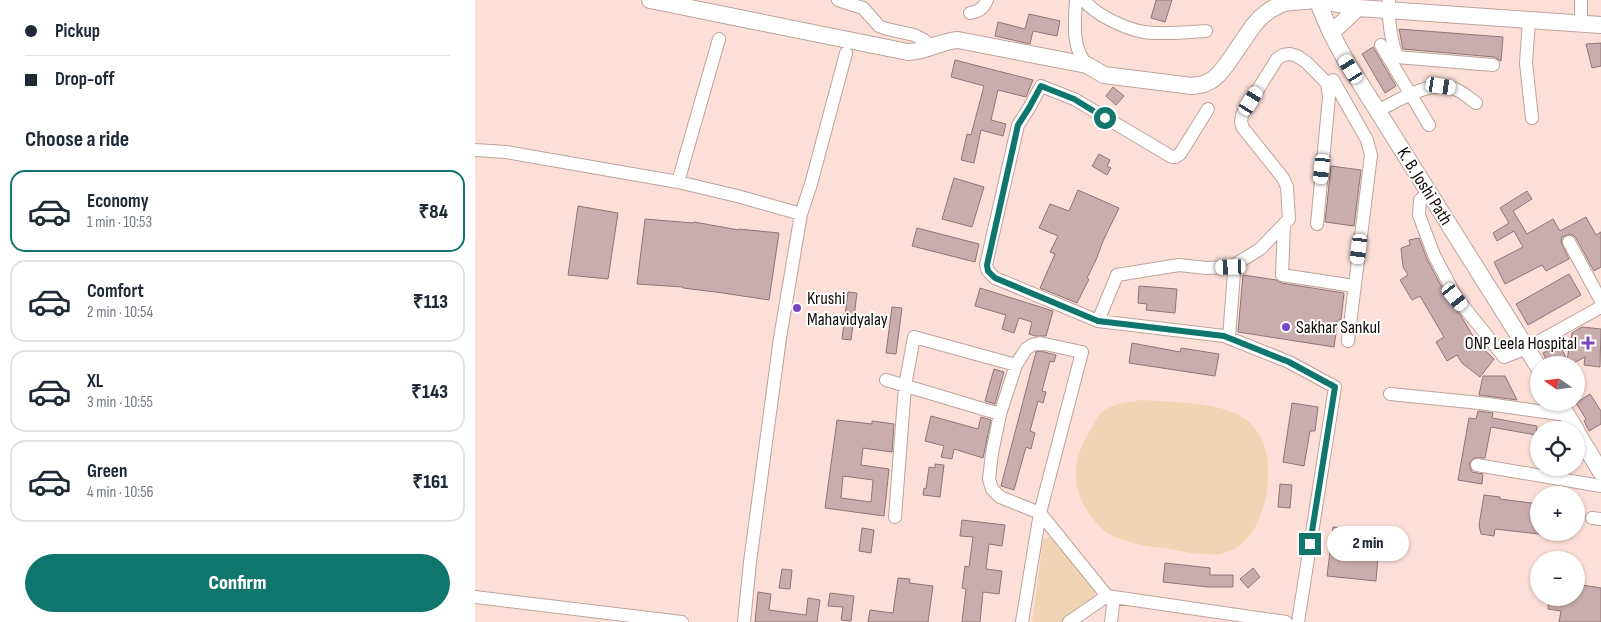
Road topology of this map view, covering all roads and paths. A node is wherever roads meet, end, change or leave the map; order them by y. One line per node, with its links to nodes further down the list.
1 (650, 0): 19 (main road)
2 (838, 0): 8 (street)
3 (987, 0): 11 (street)
4 (1076, 0): 21 (street)
5 (1084, 0): 15 (street)
6 (1317, 0): 10 (main road); 16 (main road, K. B. Joshi Path); 21 (main road)
7 (1581, 0): 13 (street)
8 (863, 4): 19 (street)
9 (1389, 5): 10 (main road); 12 (main road); 22 (street)
10 (1358, 8): 16 (main road)
11 (969, 13)
12 (1529, 20): 13 (main road); 29 (street)
13 (1581, 24): 14 (main road)
14 (1601, 26)
15 (1206, 31)
16 (1331, 33): 23 (main road, K. B. Joshi Path)
17 (719, 39): 32 (street)
18 (1381, 45): 25 (street)
19 (932, 46): 21 (main road)
20 (846, 53): 34 (street)
21 (1087, 65)
22 (1493, 65)
23 (1351, 69): 24 (street); 28 (main road, K. B. Joshi Path)
24 (1330, 82): 35 (street); 36 (street); 39 (street)
25 (1411, 94): 26 (street); 28 (street); 30 (street)
26 (1476, 103)
27 (1208, 109): 42 (street)
28 (1377, 111): 33 (main road, K. B. Joshi Path)
29 (1532, 118)
30 (1429, 125)
31 (475, 150): 32 (street)
32 (678, 182): 34 (street)
33 (1429, 192): 45 (main road, K. B. Joshi Path); 45 (street)
34 (801, 214): 63 (street)
35 (1284, 224): 38 (street); 39 (street)
36 (1317, 224)
37 (1569, 242): 40 (street)
38 (1231, 267): 42 (street); 43 (street)
39 (1355, 286): 44 (street)
40 (1601, 301)
41 (1601, 307): 45 (street)
42 (1098, 321): 43 (street)
43 (1229, 338): 68 (street)
44 (1347, 341)
45 (1527, 348): 46 (main road, K. B. Joshi Path)
46 (1532, 356)
47 (1016, 365): 49 (street); 52 (street); 57 (street)
48 (886, 380): 49 (street)
49 (905, 386): 52 (street); 58 (street)
50 (1390, 394): 51 (street)
51 (1530, 407)
52 (1001, 414): 57 (street)
53 (1585, 445): 55 (main road)
54 (1477, 465): 56 (street)
55 (1601, 472)
56 (1601, 486)
57 (1040, 513): 60 (street); 64 (street)
58 (895, 517)
59 (475, 597): 62 (street)
60 (1110, 597): 61 (street); 65 (street); 66 (street)
61 (1231, 618): 67 (street)
62 (682, 622)
63 (744, 622)
64 (1021, 622)
65 (1069, 622)
66 (1111, 622)
67 (1286, 622)
68 (1298, 622)

